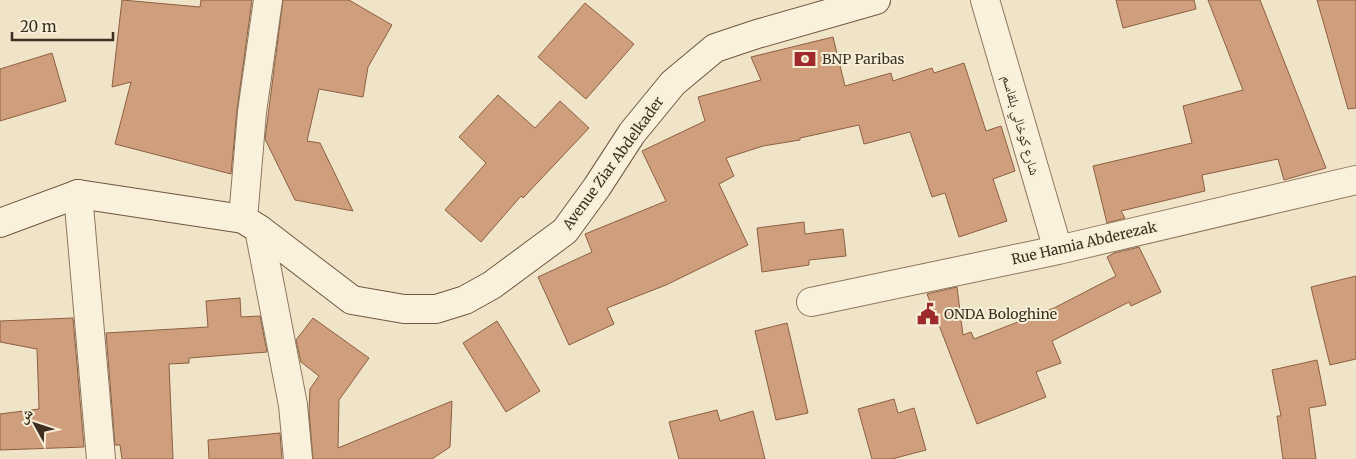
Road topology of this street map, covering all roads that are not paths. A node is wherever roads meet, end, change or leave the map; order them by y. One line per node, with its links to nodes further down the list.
1 (268, 0): 8 (street)
2 (876, 0): 4 (street, Avenue Ziar Abdelkader)
3 (985, 0): 9 (street, شارع كوخالي بلقاسم)
4 (834, 5): 8 (street, Avenue Ziar Abdelkader)
5 (1356, 180): 9 (street, Rue Hamia Abderezak)
6 (78, 194): 7 (street); 8 (street); 11 (street)
7 (0, 222)
8 (251, 224): 12 (street)
9 (1058, 250): 10 (street, Rue Hamia Abderezak)
10 (811, 302)
11 (101, 459)
12 (298, 459)

